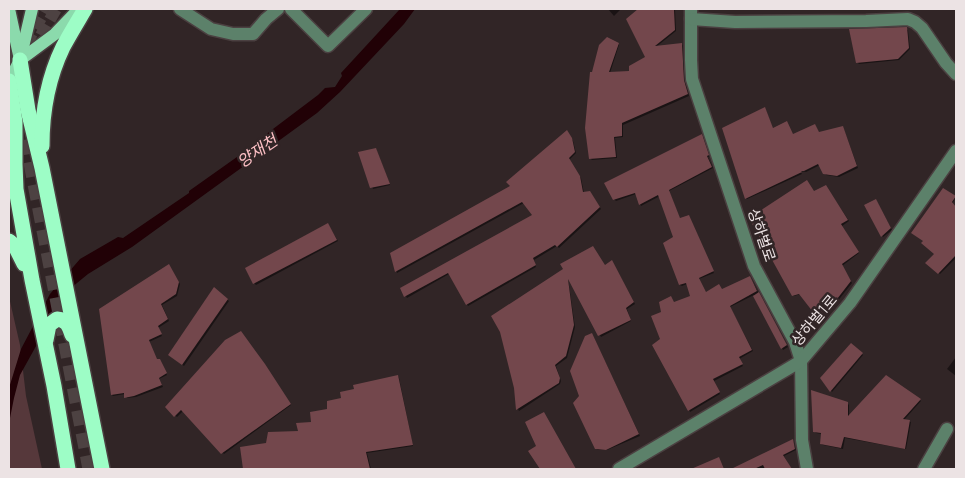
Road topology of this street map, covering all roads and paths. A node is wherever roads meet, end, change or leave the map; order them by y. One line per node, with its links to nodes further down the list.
1 (9, 9): 10 (main road)
2 (32, 9): 10 (main road)
3 (78, 9): 10 (main road)
4 (84, 9): 14 (highway)
5 (180, 9): 6 (street)
6 (278, 9)
7 (291, 9): 8 (street)
8 (366, 9)
9 (691, 14): 11 (street); 19 (street, 상하벌로)
10 (14, 57): 12 (main road); 14 (highway)
11 (956, 74)
12 (9, 81): 16 (highway)
13 (956, 151): 19 (street, 상하벌1로)
14 (42, 168): 18 (highway)
15 (9, 241): 16 (highway)
16 (32, 280): 17 (highway)
17 (45, 344): 18 (highway); 21 (highway)
18 (78, 348): 22 (highway)
19 (800, 361): 23 (street, 상하벌1로); 24 (street, 상하벌로)
20 (947, 429): 25 (street)
21 (68, 469)
22 (102, 469)
23 (618, 469)
24 (807, 469)
25 (924, 469)

